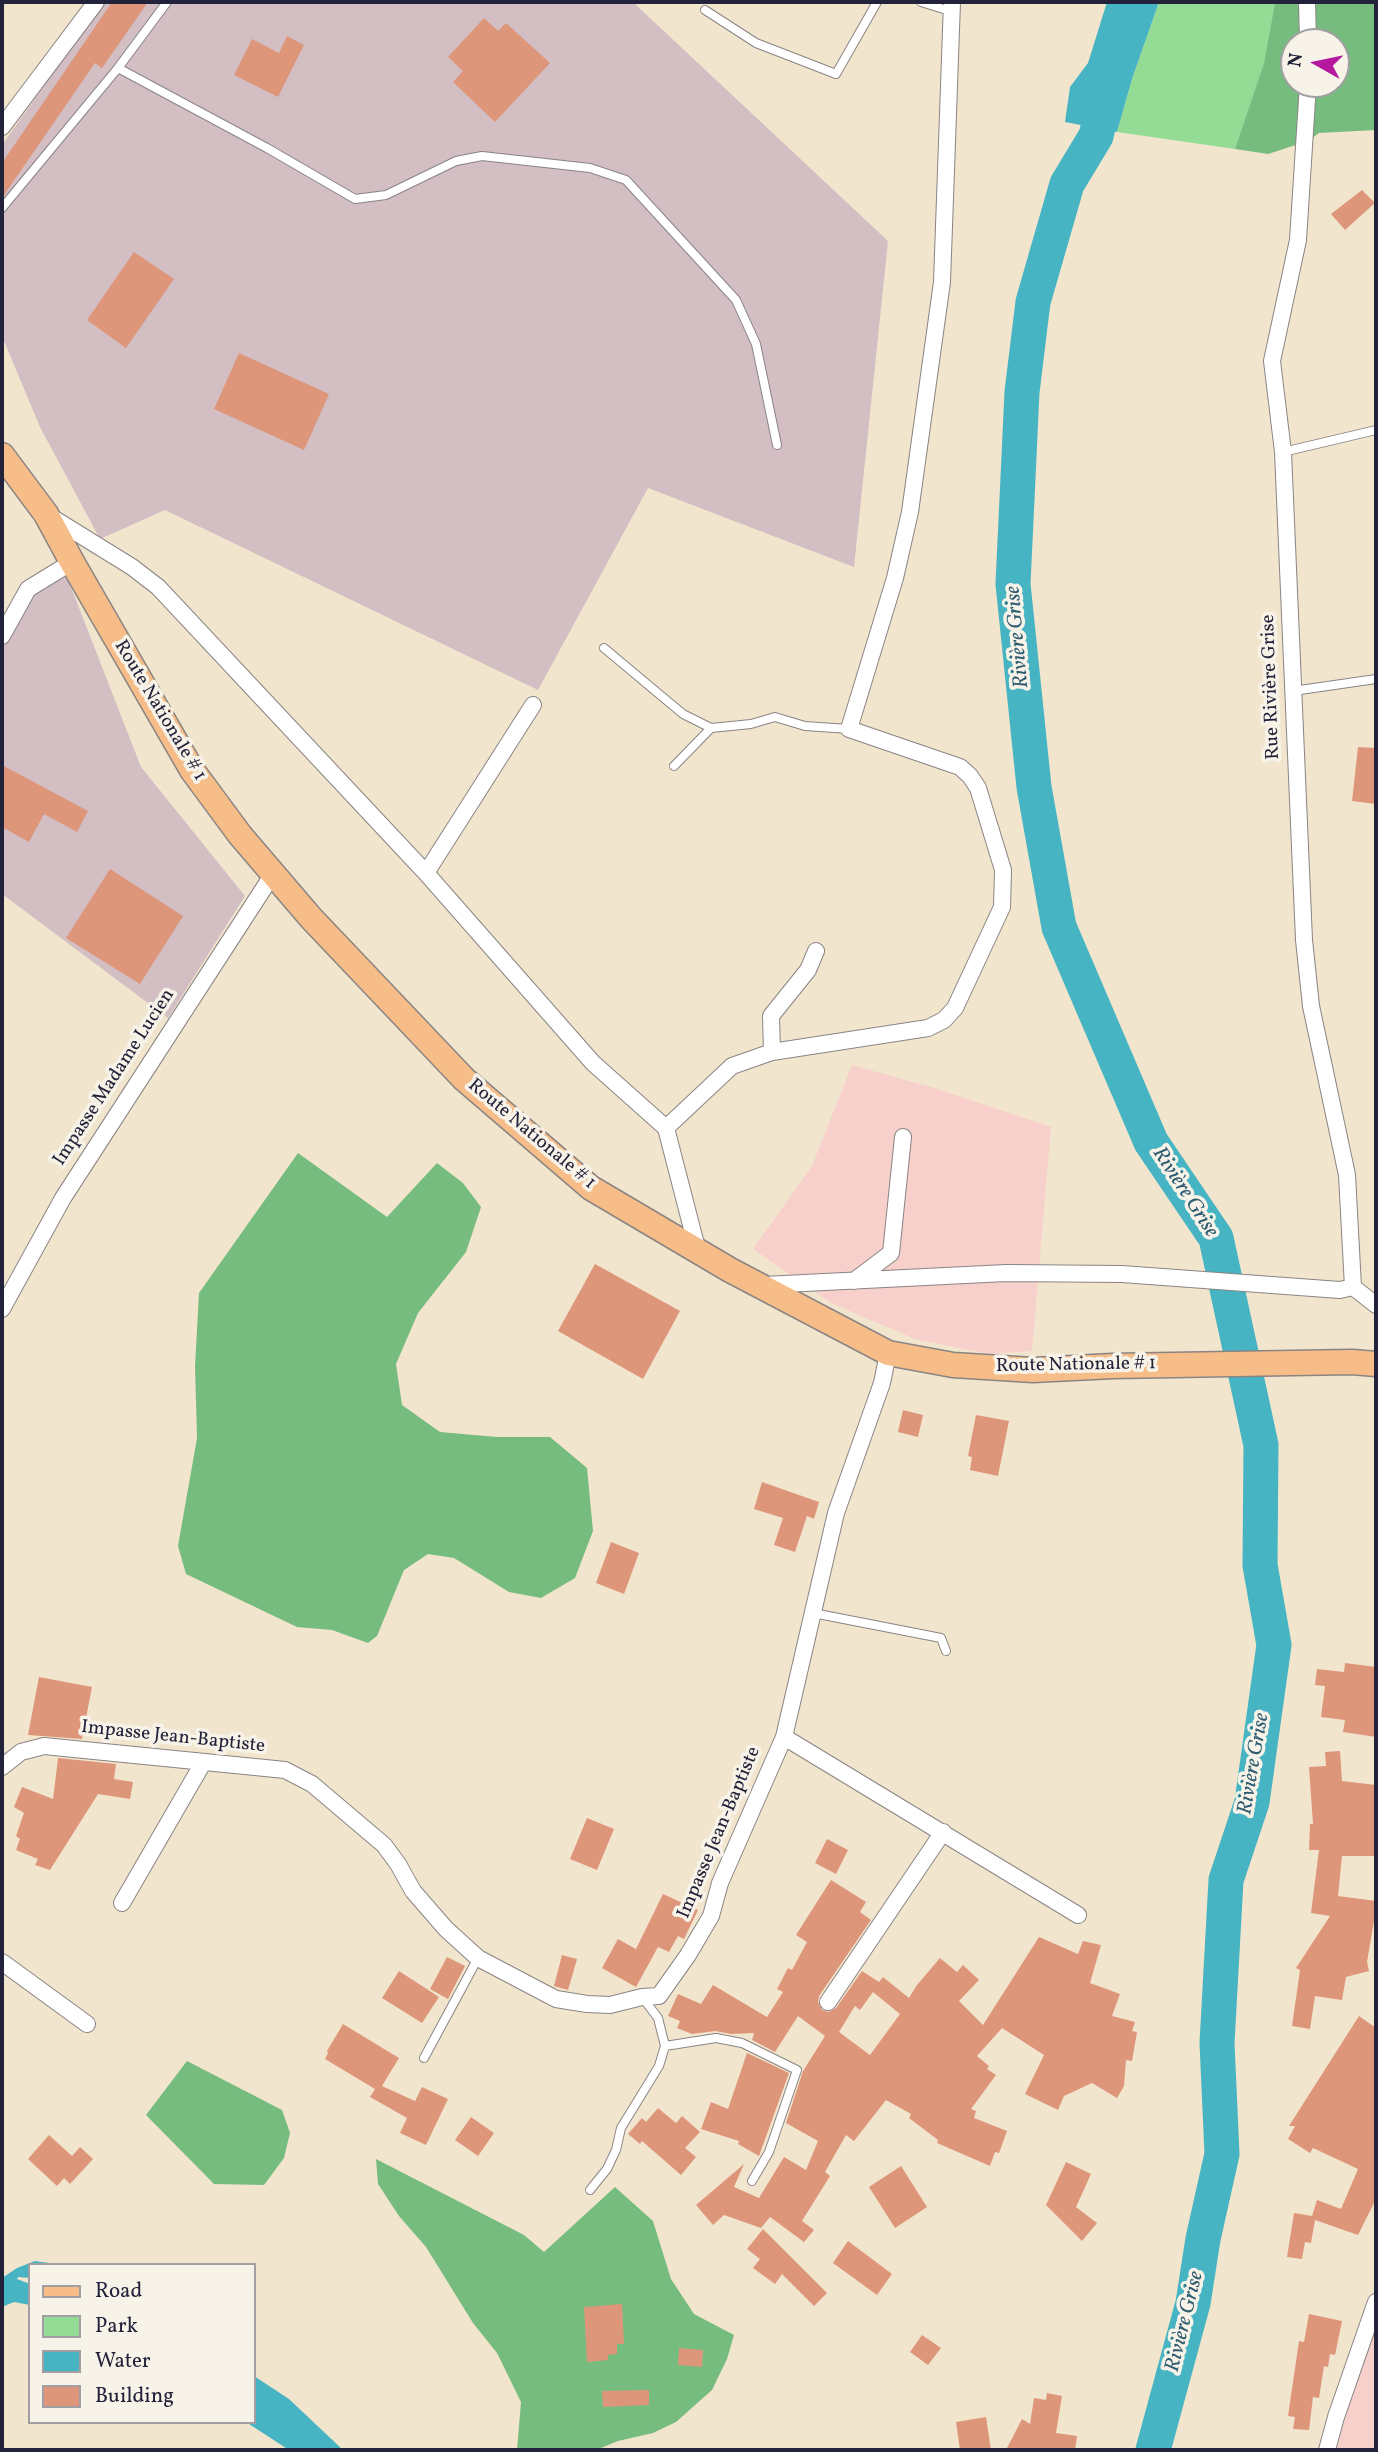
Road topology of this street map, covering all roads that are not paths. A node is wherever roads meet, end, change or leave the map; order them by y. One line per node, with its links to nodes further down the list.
1 (96, 2): 11 (street)
2 (167, 2): 9 (lane)
3 (877, 2): 7 (lane)
4 (921, 2): 6 (lane)
5 (1307, 2): 8 (street)
6 (951, 6): 25 (street)
7 (705, 10)
8 (1308, 28)
9 (118, 68): 12 (lane); 14 (lane)
10 (1307, 98): 15 (street, Rue Rivière Grise)
11 (2, 127)
12 (2, 208)
13 (1376, 430): 15 (lane)
14 (777, 445)
15 (1283, 452): 22 (street, Rue Rivière Grise)
16 (2, 456): 17 (main road, Route Nationale # 1)
17 (46, 514): 18 (main road, Route Nationale # 1); 27 (street)
18 (72, 562): 19 (street); 28 (main road, Route Nationale # 1)
19 (2, 636)
20 (604, 649): 24 (lane)
21 (1376, 678): 22 (lane)
22 (1292, 691): 36 (street, Rue Rivière Grise)
23 (533, 705): 27 (street)
24 (711, 729): 25 (lane); 26 (lane)
25 (849, 729): 30 (street)
26 (674, 766)
27 (426, 873): 31 (street)
28 (273, 874): 33 (main road, Route Nationale # 1); 38 (street, Impasse Madame Lucien)
29 (816, 951): 30 (street)
30 (772, 1052): 31 (street)
31 (666, 1128): 33 (street)
32 (902, 1137): 34 (street)
33 (698, 1252): 35 (main road, Route Nationale # 1)
34 (854, 1282): 35 (street); 36 (street)
35 (758, 1285): 39 (main road, Route Nationale # 1)
36 (1347, 1288): 37 (street)
37 (1376, 1305)
38 (2, 1310)
39 (888, 1353): 40 (main road, Route Nationale # 1); 41 (street, Impasse Jean-Baptiste)
40 (1364, 1363)
41 (813, 1613): 42 (lane); 43 (street, Impasse Jean-Baptiste)
42 (946, 1651)
43 (784, 1737): 46 (street); 51 (street, Impasse Jean-Baptiste)
44 (202, 1763): 45 (street, Impasse Jean-Baptiste); 47 (street); 49 (street, Impasse Jean-Baptiste)
45 (2, 1767)
46 (943, 1832): 48 (street); 52 (street)
47 (121, 1903)
48 (1079, 1915)
49 (478, 1958): 51 (street, Impasse Jean-Baptiste); 55 (lane)
50 (2, 1962): 53 (street)
51 (642, 1997): 54 (lane)
52 (828, 2002)
53 (87, 2024)
54 (665, 2046): 56 (lane); 57 (lane)
55 (424, 2058)
56 (752, 2181)
57 (590, 2190)
58 (1376, 2302): 59 (street)
59 (1327, 2450)

